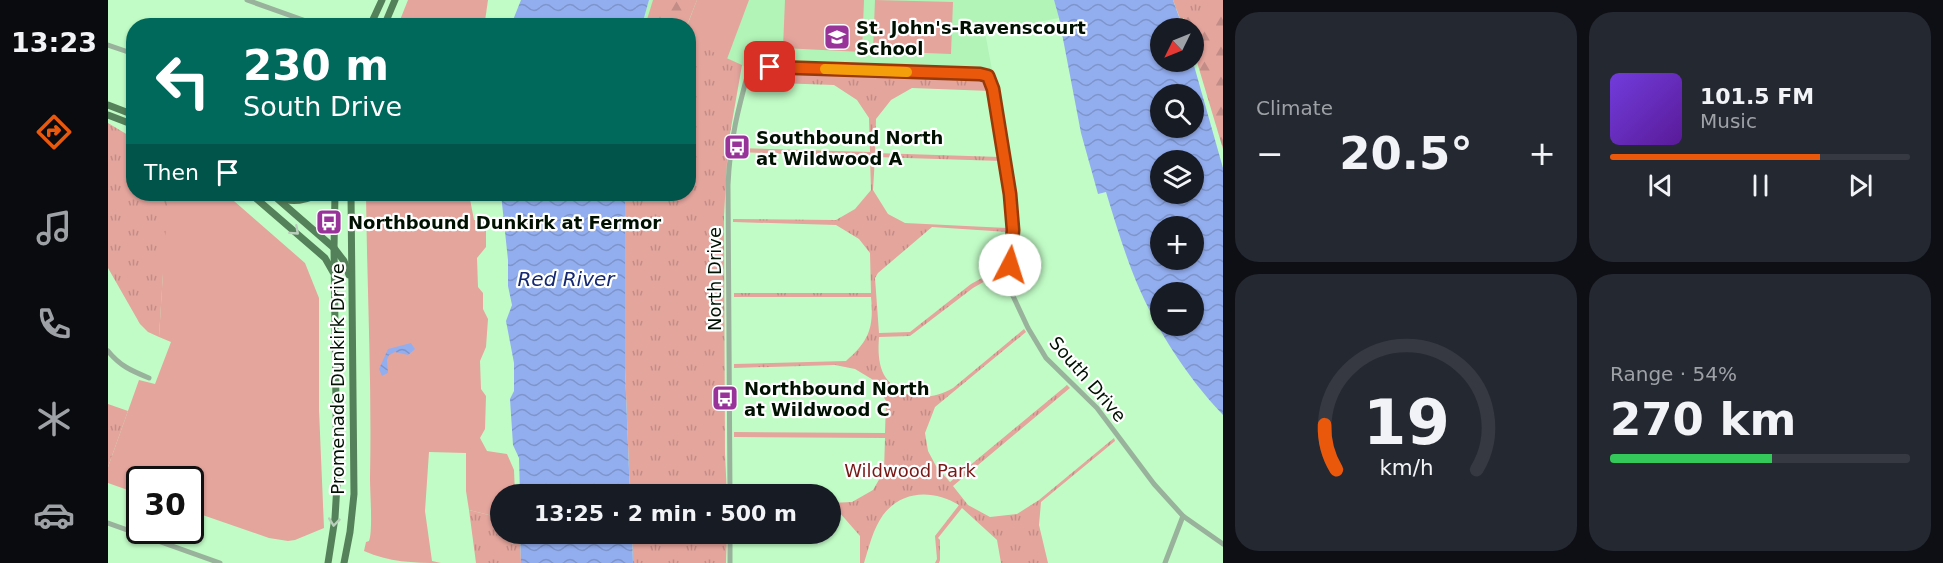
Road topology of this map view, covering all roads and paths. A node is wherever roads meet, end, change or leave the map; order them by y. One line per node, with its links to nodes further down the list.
1 (247, 0): 4 (street)
2 (382, 0): 5 (main road)
3 (395, 0): 6 (main road)
4 (298, 18)
5 (374, 18)
6 (387, 18)
7 (108, 45): 8 (street)
8 (126, 51)
9 (750, 66): 23 (street, North Drive); 24 (street, South Drive)
10 (108, 105): 11 (main road)
11 (126, 112)
12 (108, 115): 13 (main road)
13 (126, 122)
14 (259, 201): 19 (main road, one-way to 19)
15 (281, 201): 18 (main road)
16 (335, 201): 18 (main road, Promenade Dunkirk Drive)
17 (351, 201): 20 (main road, Promenade Dunkirk Drive)
18 (334, 248): 19 (main road, Promenade Dunkirk Drive); 20 (main road)
19 (334, 274): 29 (main road, Promenade Dunkirk Drive, one-way to 29)
20 (352, 283): 30 (main road, Promenade Dunkirk Drive)
21 (108, 351): 22 (street)
22 (149, 378)
23 (730, 484)
24 (1183, 516): 27 (street, South Drive); 32 (street)
25 (108, 523): 28 (street)
26 (730, 544): 31 (street)
27 (1223, 544)
28 (220, 563)
29 (328, 563)
30 (344, 563)
31 (730, 563)
32 (1165, 563)

